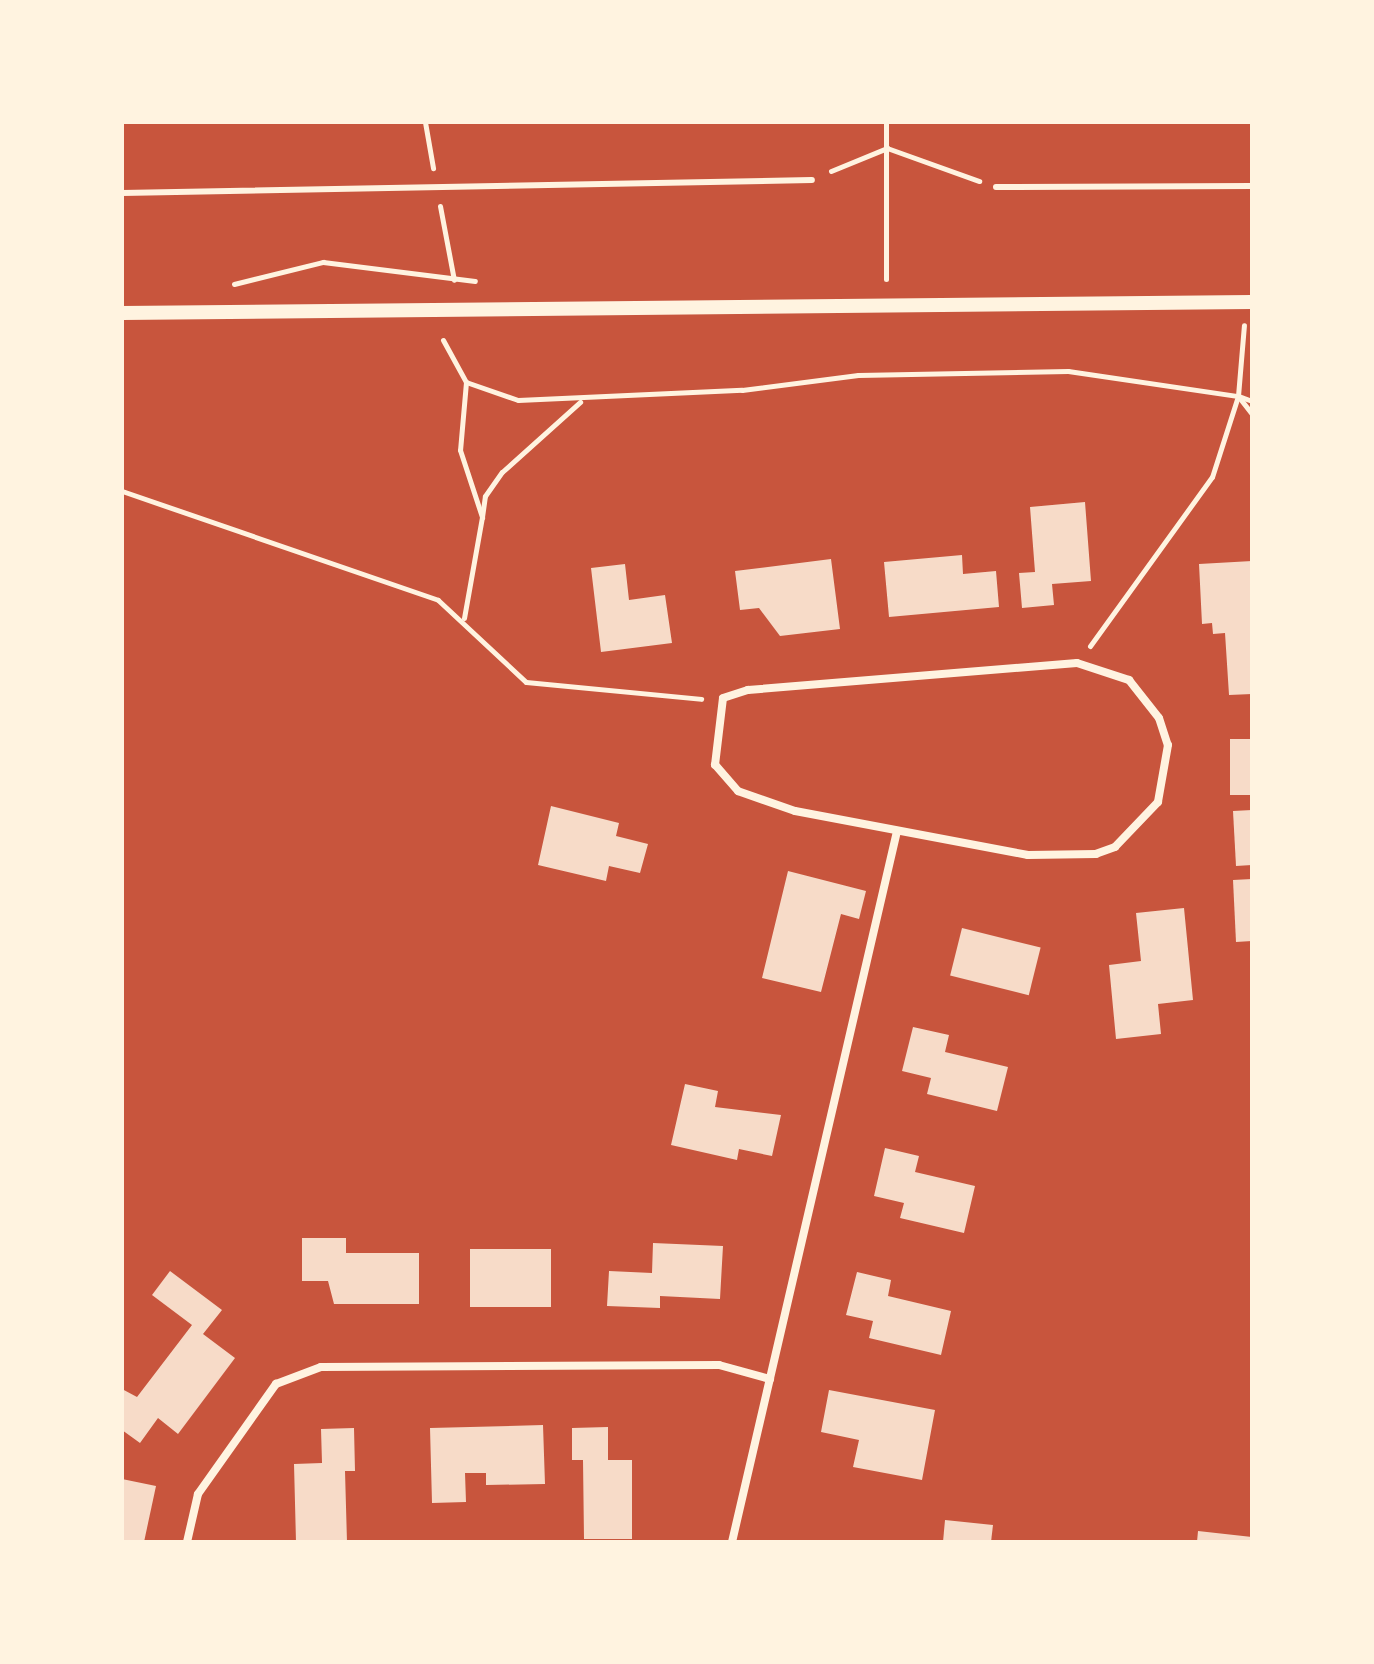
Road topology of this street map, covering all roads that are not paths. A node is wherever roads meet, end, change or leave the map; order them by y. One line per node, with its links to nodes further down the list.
1 (812, 180): 4 (lane)
2 (1252, 186): 3 (lane)
3 (996, 187)
4 (122, 193)
5 (1252, 302): 6 (street)
6 (122, 313)
7 (897, 831): 7 (street); 8 (street)
8 (770, 1379): 9 (street); 10 (street)
9 (187, 1542)
10 (732, 1542)

